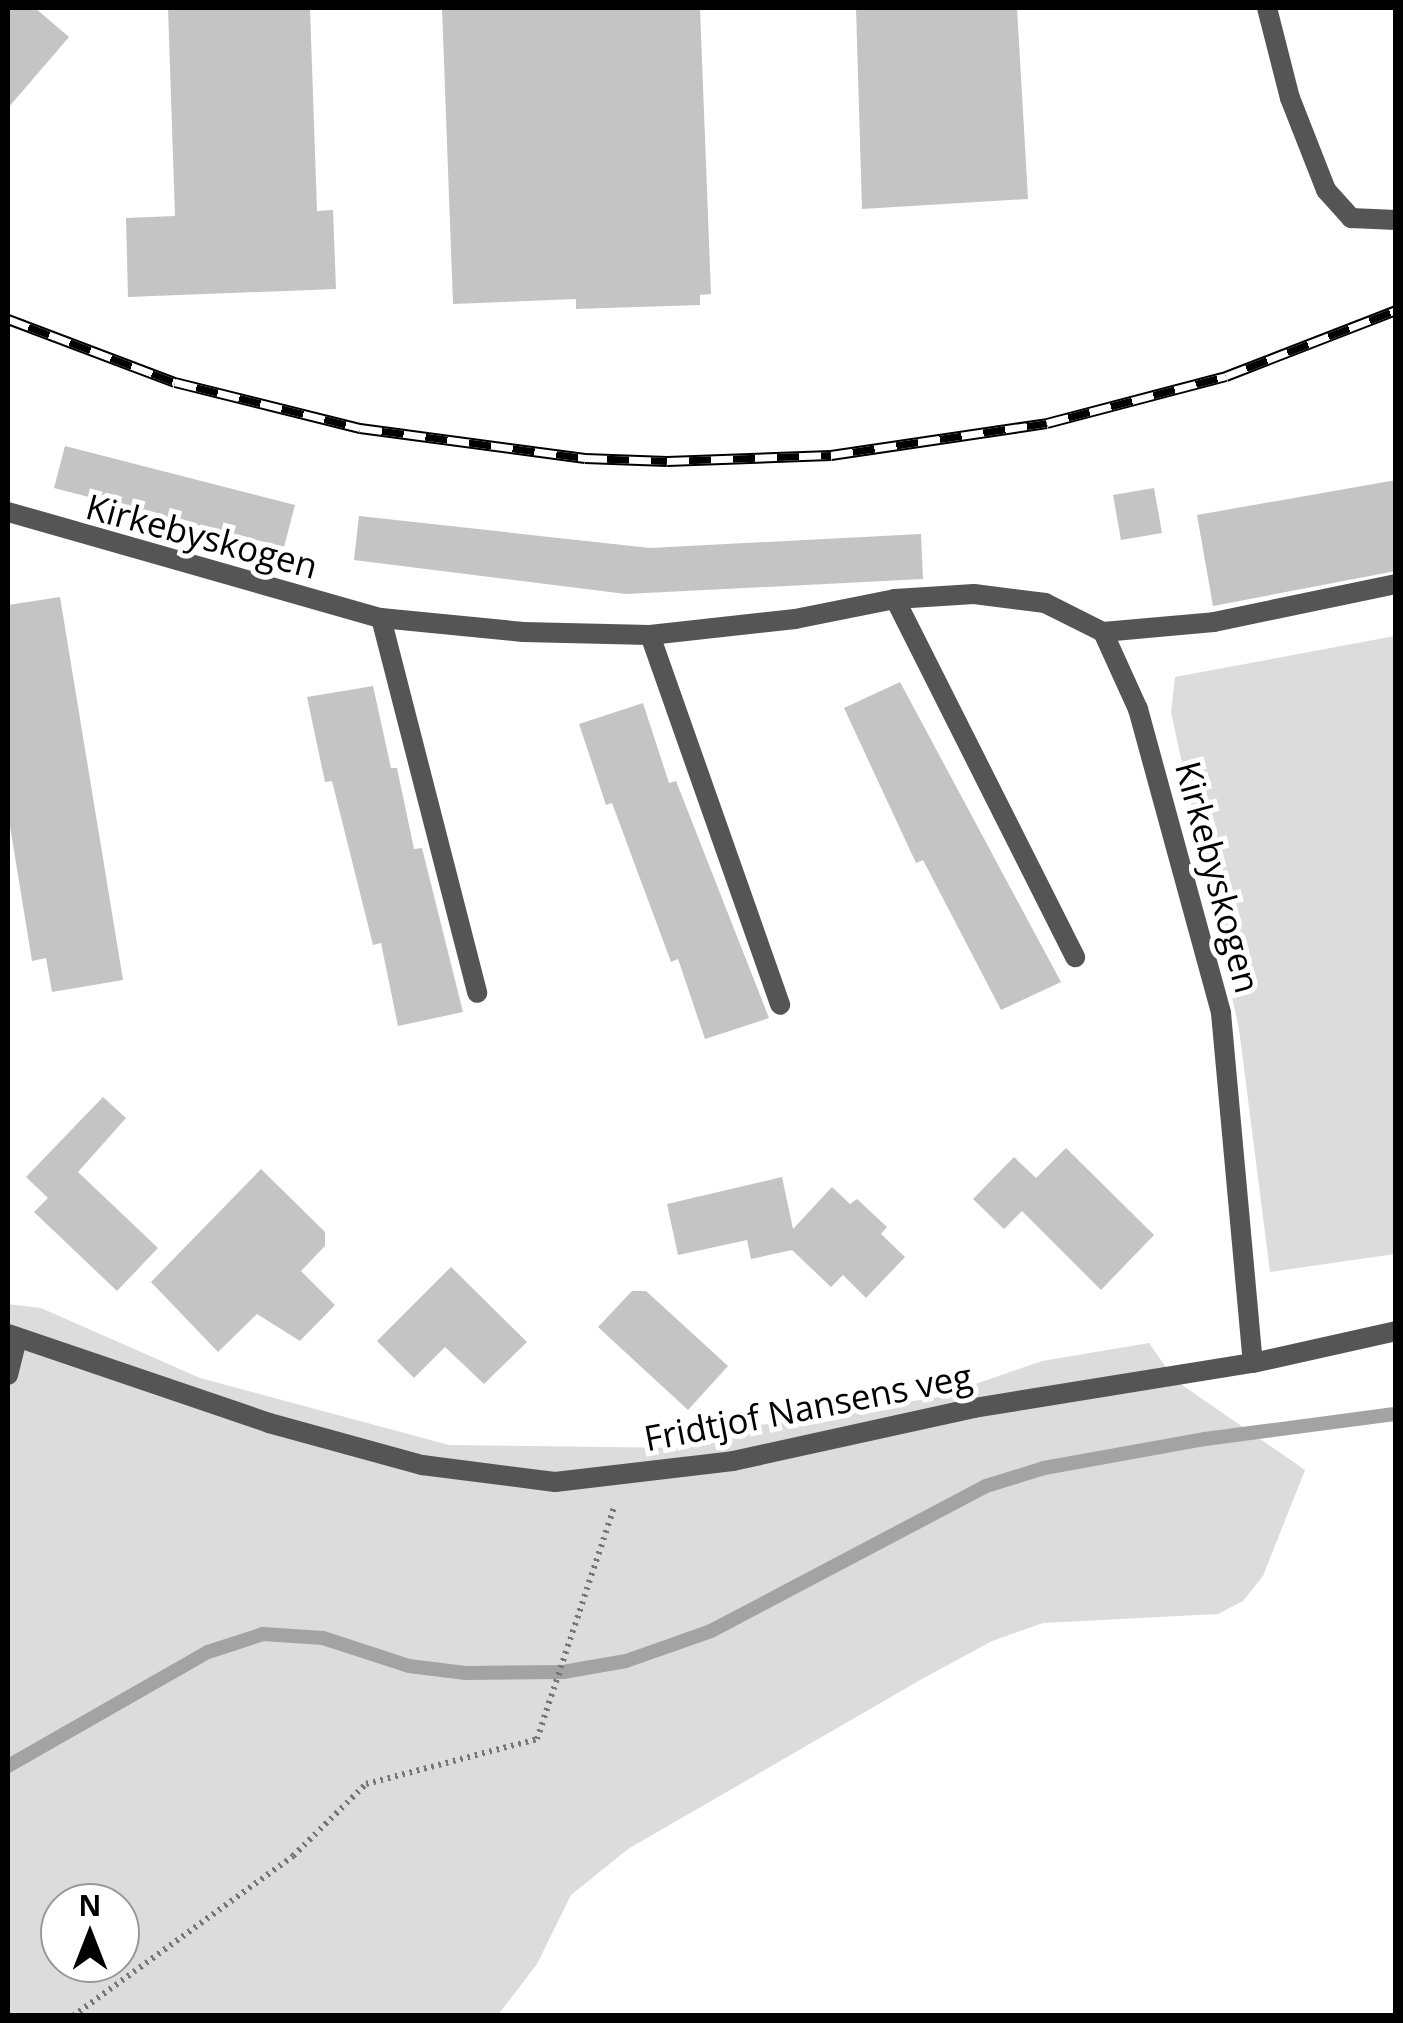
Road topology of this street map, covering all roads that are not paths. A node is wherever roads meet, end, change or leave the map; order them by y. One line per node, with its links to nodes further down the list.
1 (1266, 8): 2 (street)
2 (1396, 220)
3 (8, 512): 6 (street, Kirkebyskogen)
4 (1396, 584): 7 (street)
5 (895, 599): 7 (street, Kirkebyskogen); 8 (street, Kirkebyskogen); 9 (street)
6 (381, 618): 8 (street, Kirkebyskogen); 10 (street)
7 (1102, 632): 14 (street, Kirkebyskogen)
8 (650, 635): 11 (street)
9 (1074, 957)
10 (477, 993)
11 (780, 1005)
12 (1396, 1330): 14 (street, Fridtjof Nansens veg)
13 (12, 1336): 14 (street, Fridtjof Nansens veg); 15 (street)
14 (1253, 1362)
15 (8, 1375)

